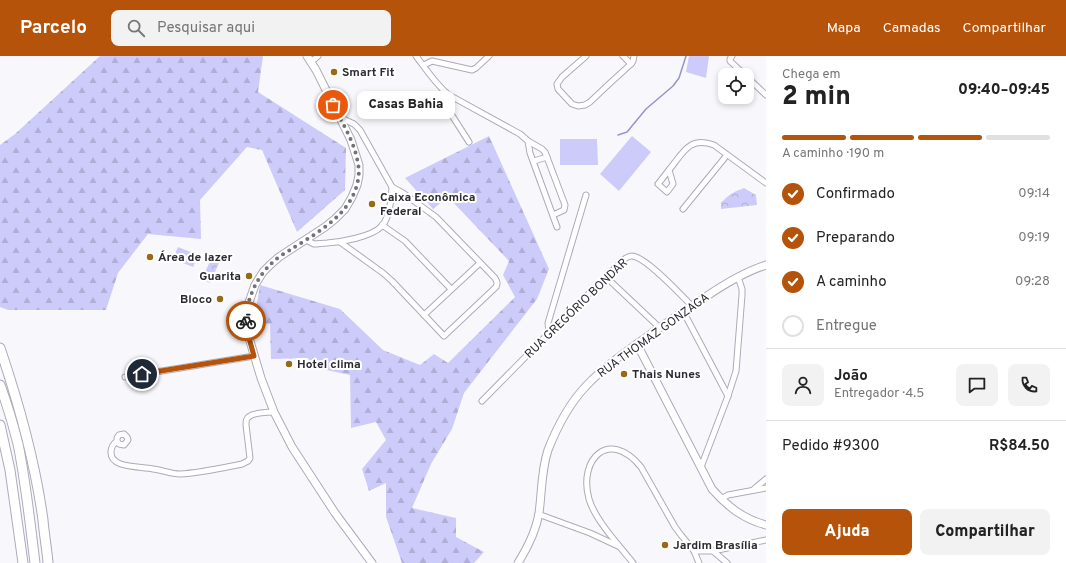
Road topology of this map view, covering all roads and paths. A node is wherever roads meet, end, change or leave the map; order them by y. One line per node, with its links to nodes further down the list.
1 (318, 56): 8 (street)
2 (416, 56): 10 (street)
3 (489, 56): 10 (street)
4 (586, 56): 9 (street)
5 (623, 56): 9 (street)
6 (634, 56): 9 (street)
7 (732, 56): 11 (street)
8 (309, 59): 15 (main road)
9 (631, 64)
10 (424, 65): 13 (street)
11 (737, 68)
12 (754, 84): 14 (street)
13 (449, 95): 16 (street); 17 (street)
14 (766, 95)
15 (339, 117): 23 (street); 29 (main road)
16 (528, 141): 19 (street); 20 (street)
17 (469, 142)
18 (727, 155): 21 (street); 22 (street); 25 (street)
19 (547, 157): 20 (street); 26 (street)
20 (534, 162): 26 (street)
21 (669, 170)
22 (766, 183)
23 (392, 187): 27 (street); 33 (street)
24 (586, 195): 42 (street)
25 (683, 210)
26 (553, 215): 28 (street)
27 (382, 225): 30 (street); 37 (street)
28 (557, 227)
29 (306, 240): 31 (street); 45 (main road)
30 (340, 242): 31 (street); 40 (street)
31 (314, 244): 32 (street)
32 (318, 250)
33 (480, 263): 37 (street); 40 (street)
34 (766, 265): 36 (main road, RUA THOMAZ GONZAGA)
35 (606, 277): 38 (street, RUA GREGÓRIO BONDAR); 41 (street); 42 (street, RUA GREGÓRIO BONDAR)
36 (738, 277): 38 (main road, RUA THOMAZ GONZAGA); 50 (street)
37 (451, 289): 40 (street)
38 (692, 306): 39 (main road, RUA THOMAZ GONZAGA)
39 (683, 311): 41 (main road, RUA THOMAZ GONZAGA); 50 (street)
40 (424, 315)
41 (660, 328): 43 (main road, RUA THOMAZ GONZAGA)
42 (548, 334): 51 (street, RUA GREGÓRIO BONDAR)
43 (637, 344): 55 (main road); 60 (main road, RUA THOMAZ GONZAGA)
44 (0, 348): 47 (highway)
45 (254, 356): 48 (street); 52 (main road)
46 (0, 357): 47 (highway)
47 (7, 370): 68 (highway)
48 (125, 377)
49 (0, 385): 67 (highway)
50 (728, 396): 55 (street)
51 (482, 401)
52 (274, 412): 54 (street); 69 (main road)
53 (0, 425): 66 (highway)
54 (117, 441)
55 (701, 467): 59 (main road)
56 (766, 479): 58 (street)
57 (766, 488): 58 (street)
58 (753, 490): 59 (street)
59 (721, 499): 61 (main road)
60 (538, 514): 63 (street); 70 (main road, RUA THOMAZ GONZAGA)
61 (766, 525)
62 (766, 540): 65 (street)
63 (621, 548): 64 (street); 71 (street)
64 (694, 551): 65 (street); 72 (street)
65 (713, 551): 73 (street)
66 (23, 563)
67 (35, 563)
68 (48, 563)
69 (372, 563)
70 (518, 563)
71 (632, 563)
72 (699, 563)
73 (727, 563)

